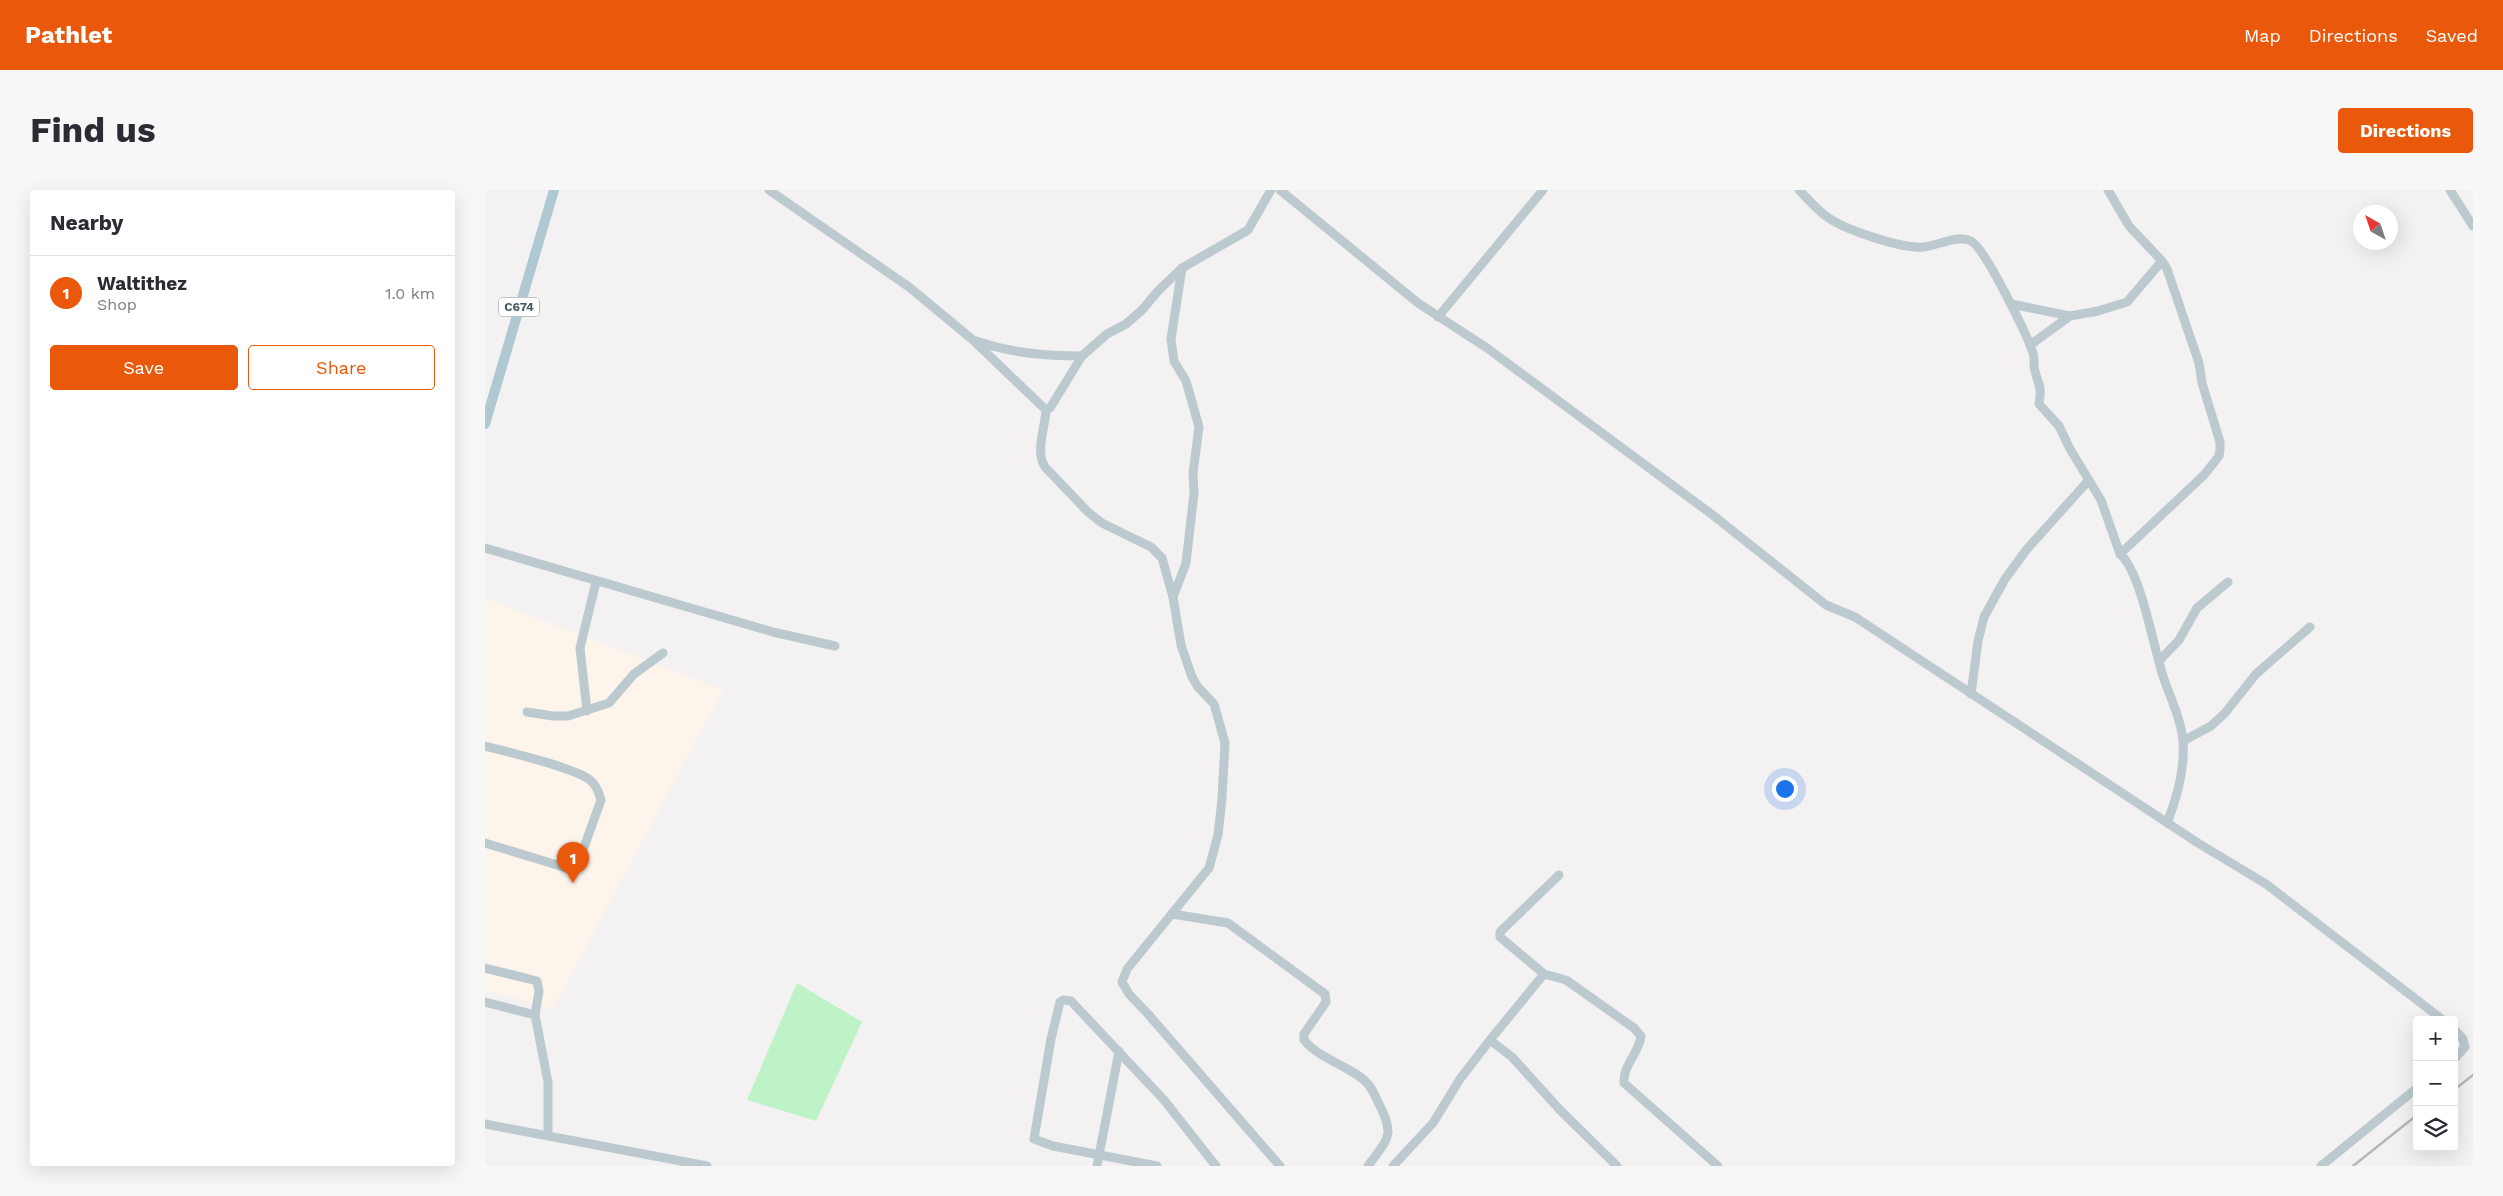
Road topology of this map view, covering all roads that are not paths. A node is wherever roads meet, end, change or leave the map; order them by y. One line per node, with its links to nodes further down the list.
1 (553, 190): 20 (main road, C674)
2 (769, 190): 16 (street)
3 (1271, 190): 12 (street)
4 (1280, 190): 15 (street)
5 (1543, 190): 15 (street)
6 (1799, 190): 13 (street)
7 (2108, 190): 11 (street)
8 (2450, 190): 9 (street)
9 (2469, 211): 10 (street)
10 (2473, 226)
11 (2162, 261): 14 (street); 23 (street)
12 (1182, 268): 18 (street); 26 (street)
13 (2011, 304): 14 (street); 17 (street)
14 (2070, 316): 17 (street)
15 (1438, 317): 31 (street)
16 (973, 340): 18 (street); 19 (street)
17 (2030, 344): 21 (street)
18 (1082, 356): 19 (street)
19 (1047, 410): 26 (street)
20 (486, 420)
21 (2089, 480): 23 (street); 31 (street)
22 (485, 548): 24 (street)
23 (2119, 554): 30 (street)
24 (596, 582): 28 (street); 33 (street)
25 (2228, 582): 30 (street)
26 (1173, 598): 39 (street)
27 (2309, 627): 34 (street)
28 (835, 646)
29 (663, 653): 33 (street)
30 (2159, 661): 34 (street)
31 (1971, 694): 36 (street)
32 (527, 712): 33 (street)
33 (587, 712)
34 (2183, 741): 36 (street)
35 (485, 746): 37 (street)
36 (2167, 823): 44 (street)
37 (485, 843)
38 (1559, 875): 41 (street)
39 (1172, 914): 57 (street); 58 (street)
40 (485, 968): 43 (street)
41 (1544, 974): 46 (street); 61 (street)
42 (485, 1002): 43 (street)
43 (535, 1015): 51 (street)
44 (2438, 1016)
45 (2458, 1033): 48 (street)
46 (1490, 1040): 59 (street); 60 (street)
47 (1119, 1051): 52 (street); 52 (street); 56 (street)
48 (2458, 1055)
49 (2413, 1091): 62 (street)
50 (485, 1124): 51 (street)
51 (548, 1136): 53 (street)
52 (1099, 1156): 54 (street); 55 (street)
53 (707, 1166)
54 (1097, 1166)
55 (1157, 1166)
56 (1216, 1166)
57 (1280, 1166)
58 (1368, 1166)
59 (1393, 1166)
60 (1617, 1166)
61 (1718, 1166)
62 (2321, 1166)

